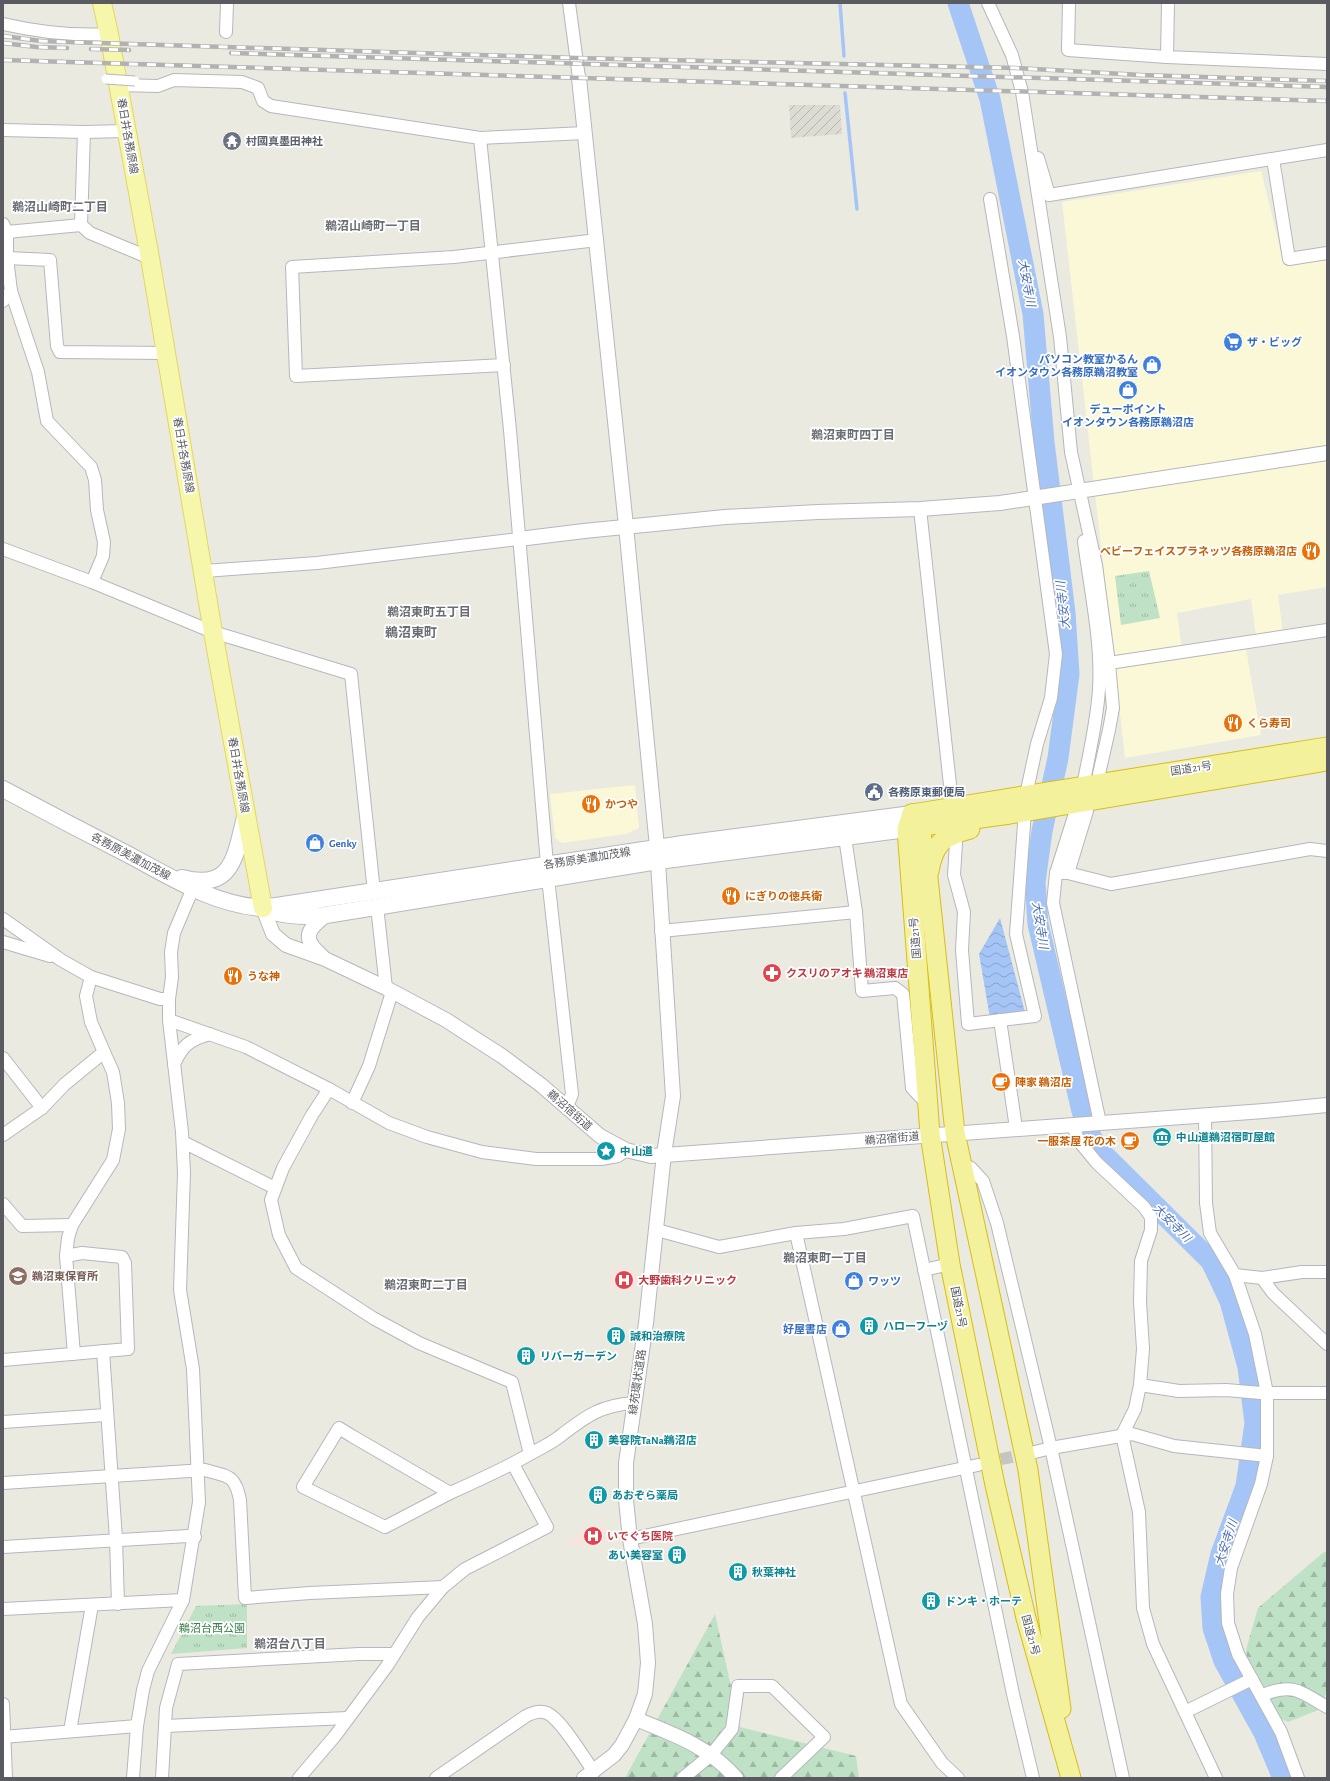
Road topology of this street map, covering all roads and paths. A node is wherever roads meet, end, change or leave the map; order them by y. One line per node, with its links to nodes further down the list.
1 (102, 3): 9 (main road, 春日井各務原線)
2 (227, 3): 8 (street)
3 (569, 3): 12 (street)
4 (988, 3): 19 (street)
5 (1069, 3): 10 (street)
6 (1168, 3): 10 (street)
7 (3, 24): 9 (street)
8 (226, 32)
9 (109, 34): 13 (main road, 春日井各務原線)
10 (1167, 57): 11 (street)
11 (1327, 64)
12 (579, 78): 17 (street, 緑苑環状道路)
13 (120, 82): 15 (main road, 春日井各務原線); 18 (street)
14 (3, 130): 16 (street)
15 (126, 131): 16 (street); 29 (main road, 春日井各務原線)
16 (84, 132): 23 (street)
17 (584, 133): 18 (street); 25 (street, 緑苑環状道路)
18 (480, 138): 26 (street)
19 (1029, 144): 21 (street); 35 (street)
20 (1327, 150): 21 (street)
21 (1273, 159): 27 (street)
22 (990, 199): 36 (street)
23 (81, 225): 24 (street); 29 (street)
24 (5, 228): 28 (street)
25 (597, 240): 26 (street); 39 (street, 緑苑環状道路)
26 (492, 252): 33 (street); 33 (street)
27 (1327, 253)
28 (7, 258): 30 (street); 32 (street)
29 (150, 258): 32 (main road, 春日井各務原線)
30 (11, 291): 31 (street); 43 (street)
31 (3, 301)
32 (166, 353): 42 (main road, 春日井各務原線)
33 (504, 365): 40 (street)
34 (1327, 453): 35 (street)
35 (1077, 492): 36 (street); 38 (street)
36 (1037, 497): 37 (street); 53 (street)
37 (920, 509): 39 (street); 51 (street)
38 (1085, 514): 46 (street); 52 (street)
39 (626, 526): 40 (street); 59 (street, 緑苑環状道路)
40 (518, 540): 42 (street); 60 (street)
41 (3, 549): 43 (street)
42 (204, 571): 45 (main road, 春日井各務原線)
43 (92, 582): 45 (street)
44 (1327, 630): 46 (street)
45 (213, 632): 54 (main road, 春日井各務原線); 65 (street)
46 (1109, 663): 49 (street)
47 (1327, 747): 52 (highway, 国道21号)
48 (1327, 762): 52 (highway, 国道21号)
49 (1099, 774)
50 (3, 790): 61 (main road, 各務原美濃加茂線)
51 (951, 794)
52 (1078, 798): 53 (highway, 国道21号); 62 (street)
53 (1026, 805): 55 (highway, 国道21号); 63 (highway); 80 (street)
54 (246, 814): 61 (main road); 66 (main road, 春日井各務原線)
55 (913, 823): 56 (main road, 各務原美濃加茂線); 59 (main road, 各務原美濃加茂線); 63 (highway, 国道21号); 88 (highway, 国道21号)
56 (845, 837): 59 (main road, 各務原美濃加茂線); 67 (street)
57 (956, 843): 80 (street)
58 (1327, 851): 62 (street)
59 (657, 854): 60 (main road, 各務原美濃加茂線); 70 (street, 緑苑環状道路)
60 (547, 871): 65 (main road, 各務原美濃加茂線); 89 (street)
61 (161, 872): 64 (main road, 各務原美濃加茂線)
62 (1062, 873): 92 (street)
63 (928, 878): 95 (highway, 国道21号)
64 (193, 888): 66 (main road, 各務原美濃加茂線); 78 (street)
65 (375, 899): 66 (main road, 各務原美濃加茂線); 68 (main road, 各務原美濃加茂線); 77 (street)
66 (263, 908): 68 (main road, 各務原美濃加茂線); 74 (street, 鵜沼宿街道)
67 (856, 912): 70 (street); 88 (street)
68 (326, 915): 74 (street)
69 (3, 919): 71 (street)
70 (661, 931): 100 (street, 緑苑環状道路)
71 (20, 932): 73 (street); 75 (street)
72 (3, 942): 73 (street)
73 (17, 946): 75 (street)
74 (325, 958): 77 (street, 鵜沼宿街道)
75 (61, 960): 76 (street)
76 (91, 977): 78 (street); 82 (street)
77 (389, 990): 86 (street); 89 (street, 鵜沼宿街道)
78 (169, 999): 79 (street)
79 (169, 1020): 81 (street); 84 (street)
80 (1000, 1020): 94 (street)
81 (210, 1034): 84 (street); 85 (street)
82 (104, 1052): 90 (street); 104 (street)
83 (3, 1058): 90 (street)
84 (174, 1065): 98 (street)
85 (329, 1089): 86 (street); 102 (street)
86 (352, 1103): 99 (street)
87 (1327, 1104): 91 (street, 鵜沼宿街道)
88 (928, 1105): 96 (highway, 国道21号)
89 (567, 1107): 99 (street, 鵜沼宿街道)
90 (42, 1108): 97 (street)
91 (1205, 1115): 92 (street, 鵜沼宿街道); 111 (street)
92 (1097, 1124): 93 (street, 鵜沼宿街道)
93 (1075, 1125): 94 (street, 鵜沼宿街道); 117 (street)
94 (1016, 1128): 95 (street, 鵜沼宿街道)
95 (955, 1133): 96 (street, 鵜沼宿街道); 101 (highway, 国道21号)
96 (930, 1134): 100 (street, 鵜沼宿街道); 108 (highway, 国道21号)
97 (3, 1135)
98 (183, 1142): 102 (street); 131 (street)
99 (626, 1150): 100 (street, 鵜沼宿街道)
100 (664, 1154): 105 (street, 緑苑環状道路)
101 (962, 1164): 124 (street); 159 (highway, 国道21号)
102 (275, 1188): 126 (street)
103 (3, 1204): 104 (street)
104 (72, 1225): 107 (street)
105 (657, 1230): 106 (street); 120 (street, 緑苑環状道路)
106 (796, 1233): 109 (street); 134 (street)
107 (66, 1256): 114 (street); 115 (street)
108 (950, 1264): 109 (street); 159 (highway, 国道21号)
109 (924, 1270): 130 (street)
110 (1327, 1272): 112 (street)
111 (1235, 1275): 112 (street); 118 (street)
112 (1262, 1278): 113 (street)
113 (1327, 1344)
114 (103, 1351): 115 (street); 121 (street)
115 (74, 1354): 116 (street)
116 (3, 1360)
117 (1140, 1385): 118 (street); 123 (street)
118 (1264, 1393): 119 (street); 127 (street)
119 (1327, 1393)
120 (634, 1403): 126 (street); 138 (street, 緑苑環状道路)
121 (106, 1415): 122 (street); 132 (street)
122 (3, 1422)
123 (1122, 1435): 124 (street); 127 (street); 150 (street)
124 (1051, 1448): 125 (street); 170 (street)
125 (1031, 1453)
126 (530, 1454): 128 (street)
127 (1264, 1456): 146 (street)
128 (513, 1464): 135 (street); 140 (street)
129 (978, 1465): 130 (street)
130 (965, 1467): 134 (street); 169 (street)
131 (199, 1470): 132 (street); 136 (street); 140 (street)
132 (111, 1477): 133 (street); 137 (street)
133 (3, 1483)
134 (855, 1491): 138 (street); 168 (street)
135 (450, 1493): 135 (street)
136 (194, 1537): 137 (street); 141 (street)
137 (116, 1539): 139 (street); 142 (street)
138 (630, 1539): 152 (street, 緑苑環状道路)
139 (3, 1547)
140 (443, 1587): 145 (street)
141 (183, 1600): 142 (street); 153 (street)
142 (118, 1604): 143 (street)
143 (92, 1605): 144 (street); 155 (street)
144 (3, 1609)
145 (393, 1654): 151 (street); 154 (street)
146 (1249, 1681): 147 (street); 150 (street)
147 (1262, 1695): 149 (street); 172 (street)
148 (3, 1704): 156 (street)
149 (1327, 1707)
150 (1185, 1712): 171 (street)
151 (348, 1718): 154 (street); 163 (street)
152 (636, 1719): 157 (street); 158 (street, 緑苑環状道路)
153 (137, 1726): 155 (street); 161 (street)
154 (165, 1726): 162 (street)
155 (70, 1731): 156 (street)
156 (4, 1737): 160 (street)
157 (711, 1755): 165 (street); 166 (street); 167 (street)
158 (589, 1775): 164 (street)
159 (1071, 1777)
160 (6, 1778)
161 (133, 1778)
162 (162, 1778)
163 (299, 1778)
164 (436, 1778)
165 (683, 1778)
166 (736, 1778)
167 (781, 1778)
168 (958, 1778)
169 (1033, 1778)
170 (1123, 1778)
171 (1216, 1778)
172 (1298, 1778)

